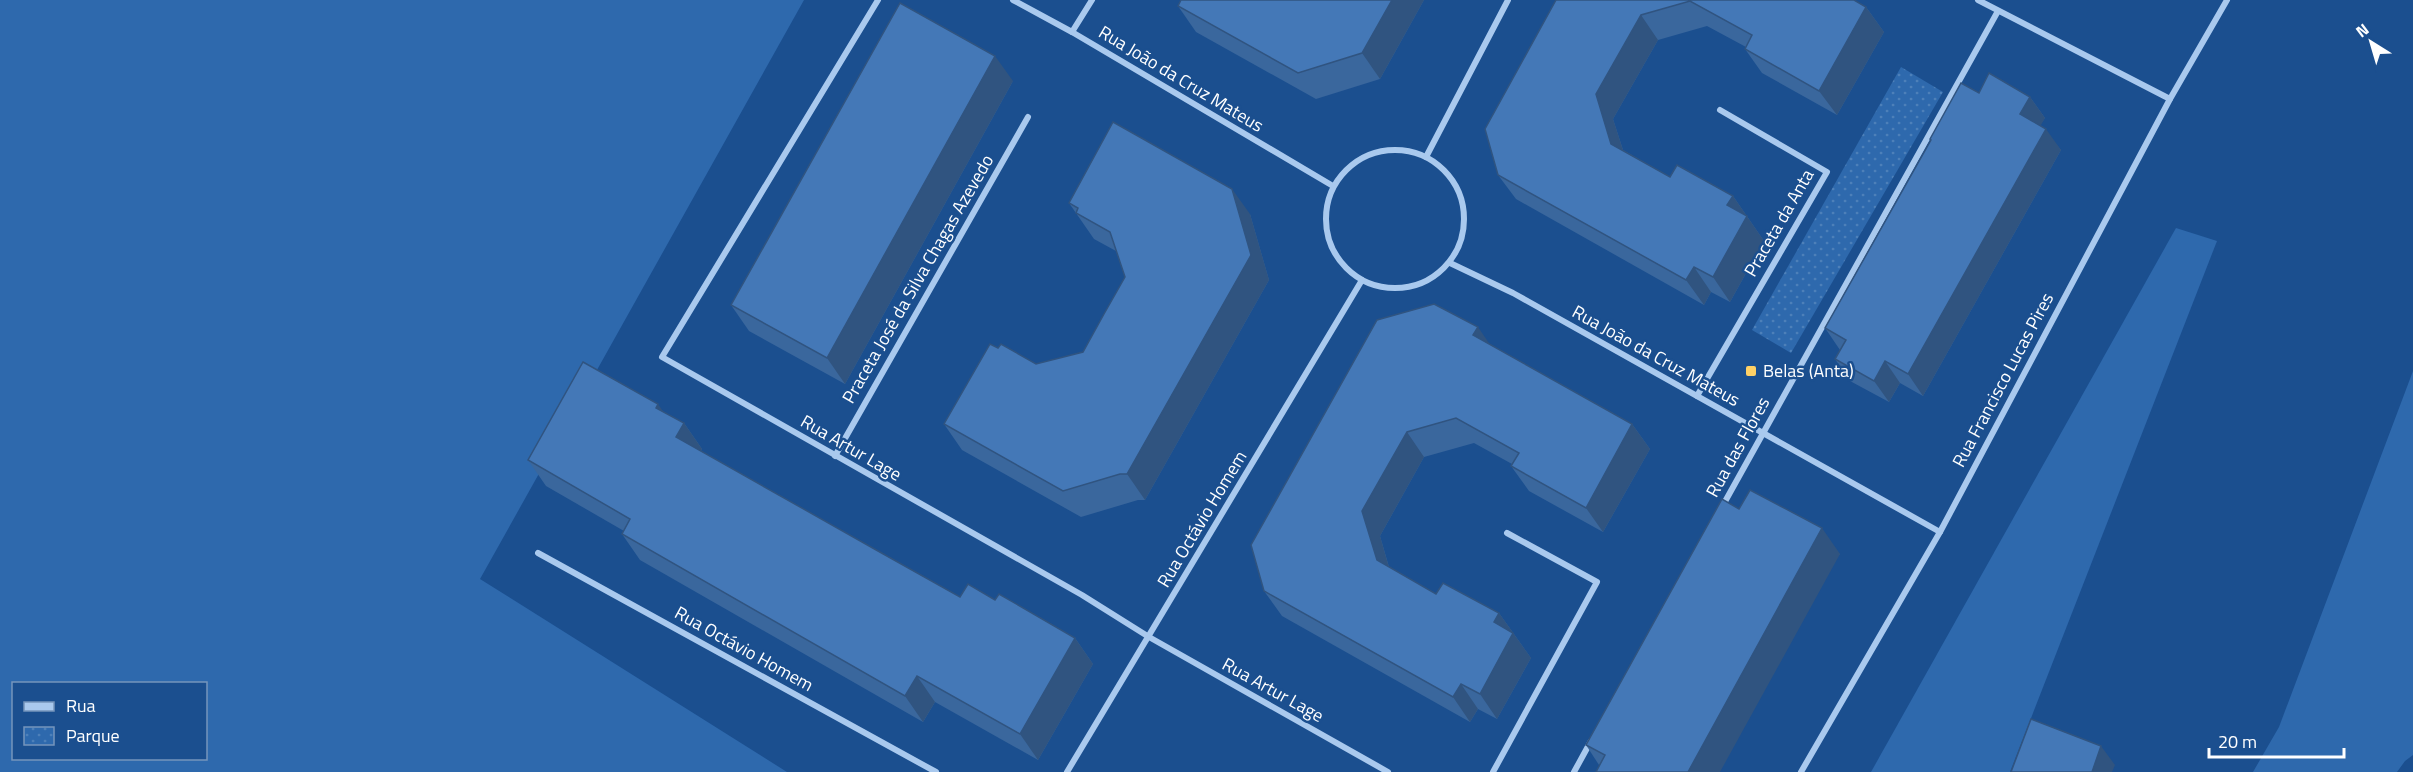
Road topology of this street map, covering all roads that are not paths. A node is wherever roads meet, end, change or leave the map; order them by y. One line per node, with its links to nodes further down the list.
1 (878, 0): 18 (street, Rua Artur Lage)
2 (1013, 0): 8 (street, Rua João da Cruz Mateus)
3 (1092, 0): 8 (street)
4 (1508, 0): 12 (street)
5 (1978, 0): 7 (street)
6 (2227, 0): 9 (street, Rua Francisco Lucas Pires)
7 (1998, 11): 9 (street); 17 (street, Rua das Flores)
8 (1072, 32): 13 (street, Rua João da Cruz Mateus)
9 (2170, 99): 20 (street, Rua Francisco Lucas Pires)
10 (1720, 110): 16 (street, Praceta da Anta)
11 (1028, 117): 18 (street, Praceta José da Silva Chagas Azevedo)
12 (1426, 157): 13 (street); 14 (street)
13 (1333, 186): 15 (street)
14 (1450, 263): 15 (street); 16 (street, Rua João da Cruz Mateus)
15 (1362, 280): 23 (street, Rua Octávio Homem)
16 (1697, 396): 17 (street, Rua João da Cruz Mateus)
17 (1763, 432): 19 (street, Rua das Flores); 20 (street, Rua João da Cruz Mateus)
18 (835, 456): 23 (street, Rua Artur Lage)
19 (1717, 514)
20 (1940, 532): 30 (street, Rua Francisco Lucas Pires)
21 (1507, 533): 28 (street)
22 (538, 553): 25 (street, Rua Octávio Homem)
23 (1149, 637): 26 (street, Rua Octávio Homem); 27 (street, Rua Artur Lage)
24 (1597, 731): 29 (street)
25 (936, 772)
26 (1067, 772)
27 (1388, 772)
28 (1493, 772)
29 (1574, 772)
30 (1801, 772)

